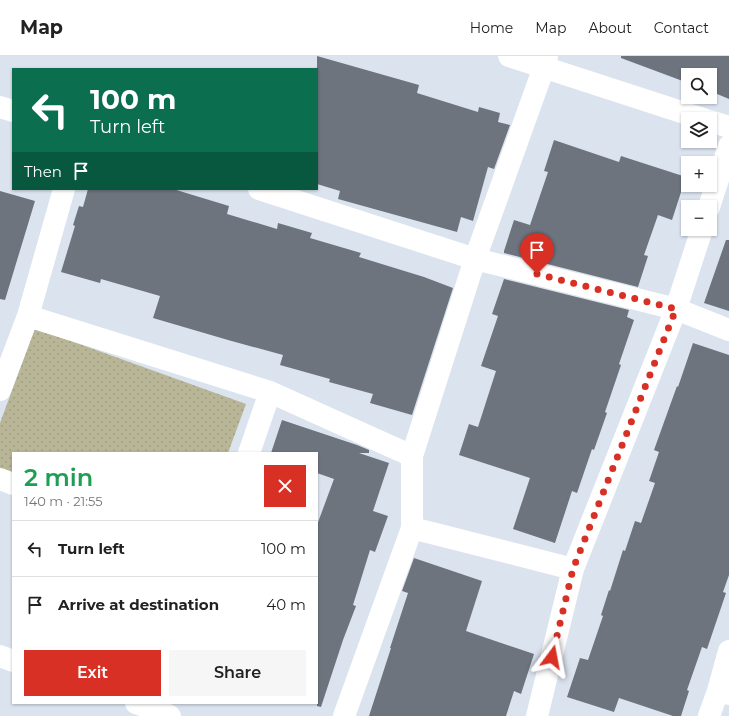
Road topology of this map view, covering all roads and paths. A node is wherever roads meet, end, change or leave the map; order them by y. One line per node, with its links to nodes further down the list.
1 (509, 56): 2 (street)
2 (545, 62): 5 (street); 13 (street)
3 (0, 107): 4 (street)
4 (12, 111)
5 (684, 112)
6 (717, 123): 7 (street)
7 (729, 127)
8 (729, 146): 11 (street)
9 (64, 190): 15 (street)
10 (262, 190): 13 (street)
11 (711, 200)
12 (700, 236): 14 (street)
13 (476, 259): 14 (street); 20 (street)
14 (676, 309): 16 (street); 24 (street)
15 (28, 316): 17 (street); 18 (street)
16 (729, 330)
17 (0, 390)
18 (270, 392): 19 (street); 20 (street)
19 (249, 452)
20 (412, 456): 23 (street)
21 (0, 479): 22 (street)
22 (12, 484)
23 (412, 528): 24 (street); 31 (street)
24 (573, 569): 32 (street)
25 (729, 651): 28 (street)
26 (0, 656): 27 (street)
27 (12, 661)
28 (724, 692): 33 (street)
29 (140, 704): 30 (street)
30 (164, 710)
31 (344, 716)
32 (537, 716)
33 (709, 716)

